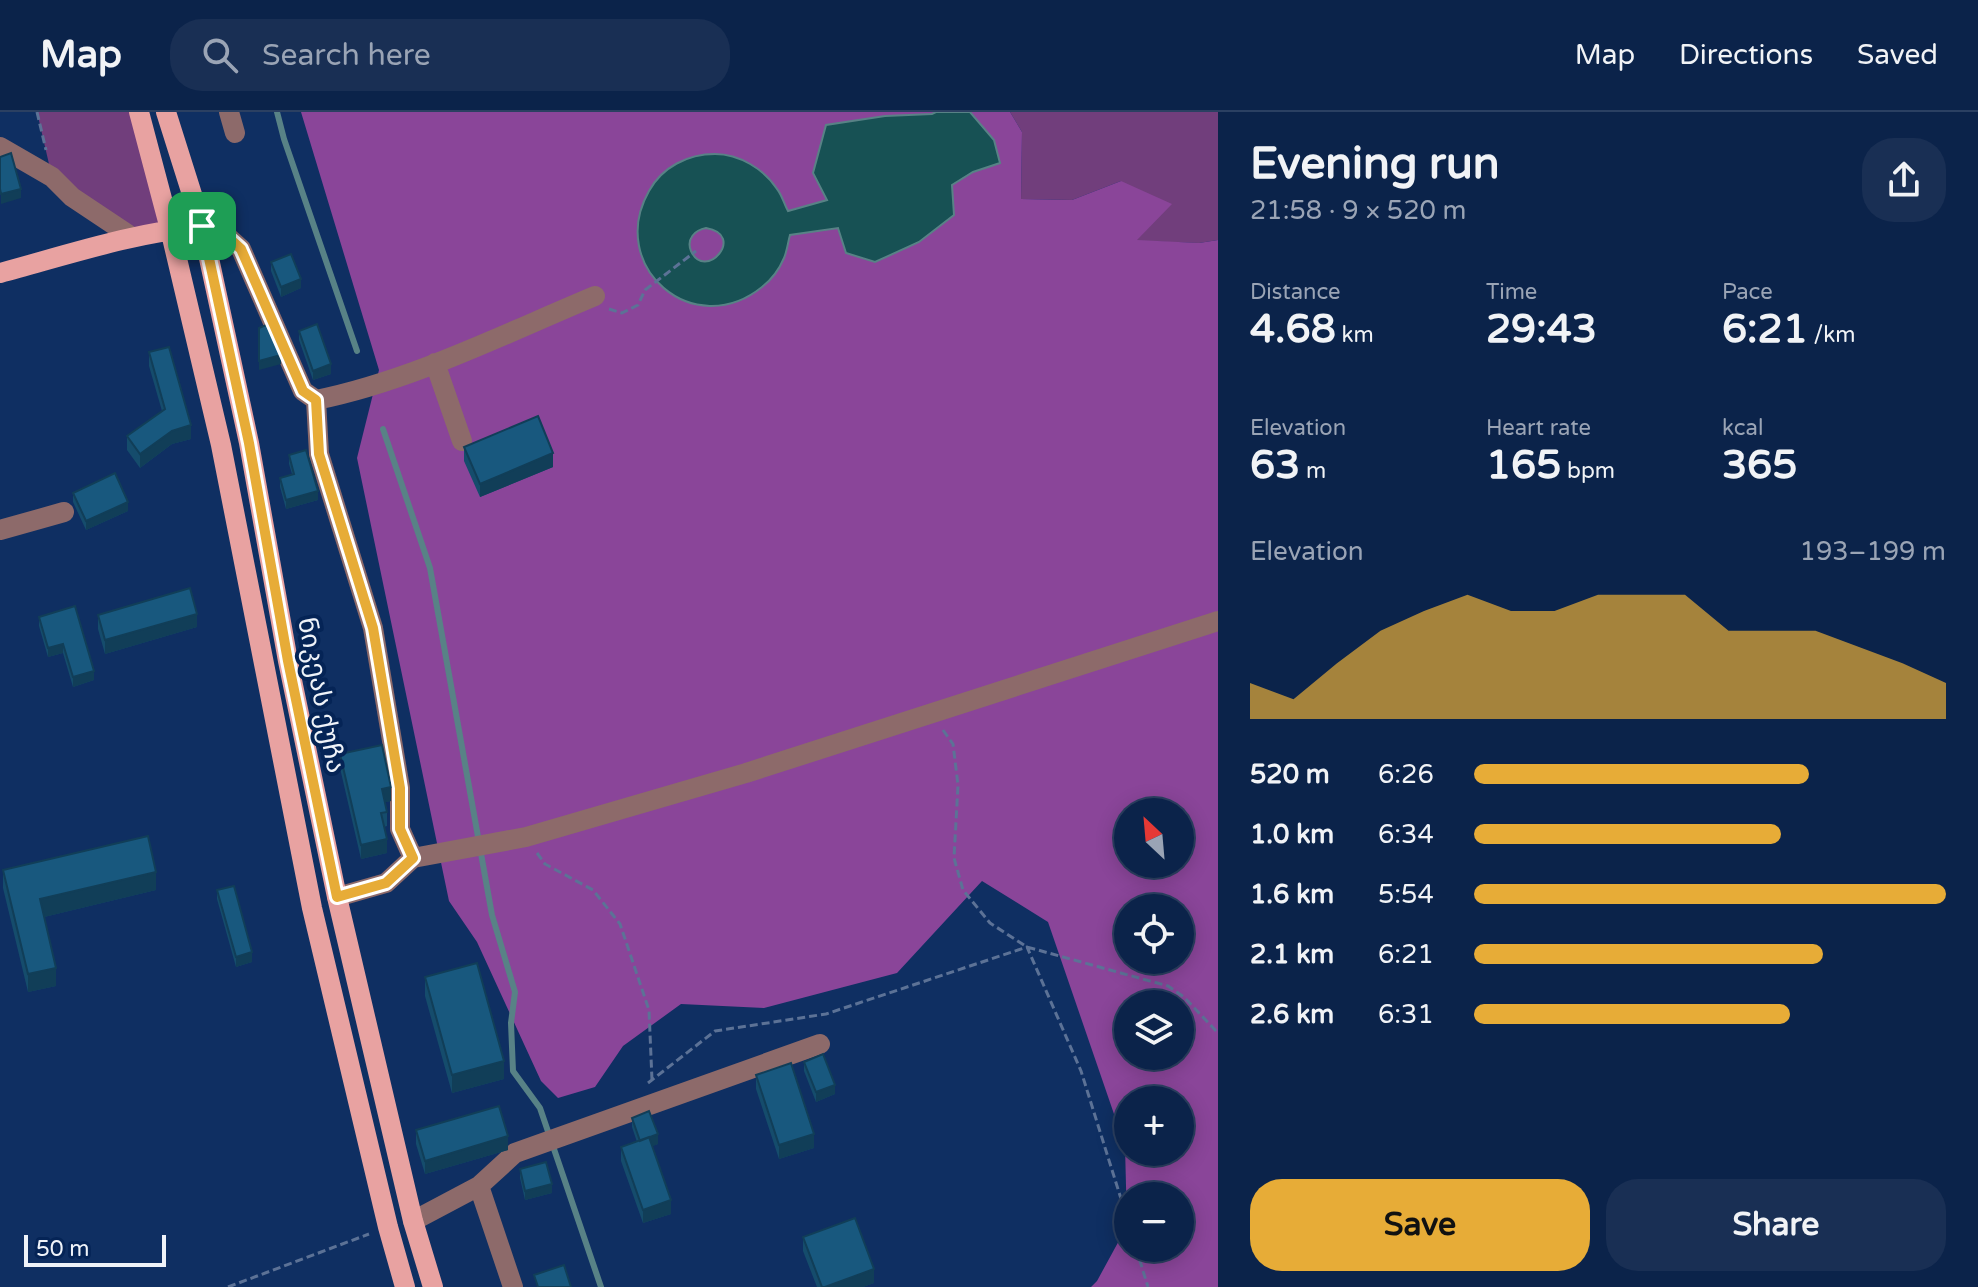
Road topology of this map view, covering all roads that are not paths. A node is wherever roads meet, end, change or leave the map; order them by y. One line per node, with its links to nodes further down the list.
1 (139, 112): 7 (main road, ნიკეას ქუჩა)
2 (166, 112): 6 (main road, ნიკეას ქუჩა)
3 (229, 112): 4 (lane)
4 (235, 133)
5 (0, 147): 8 (lane)
6 (202, 226): 7 (main road); 12 (lane); 18 (main road, ნიკეას ქუჩა)
7 (170, 229): 8 (main road); 22 (main road, ნიკეას ქუჩა)
8 (132, 237): 9 (main road)
9 (0, 273)
10 (595, 296): 11 (lane)
11 (435, 363): 12 (lane); 13 (lane)
12 (316, 400): 17 (lane)
13 (462, 441)
14 (64, 512): 15 (lane)
15 (0, 530)
16 (1218, 621): 17 (lane)
17 (413, 858): 18 (lane)
18 (337, 897): 21 (main road, ნიკეას ქუჩა)
19 (820, 1044): 20 (lane)
20 (479, 1186): 21 (lane); 24 (lane)
21 (413, 1221): 23 (main road, ნიკეას ქუჩა)
22 (405, 1287)
23 (433, 1287)
24 (513, 1287)

